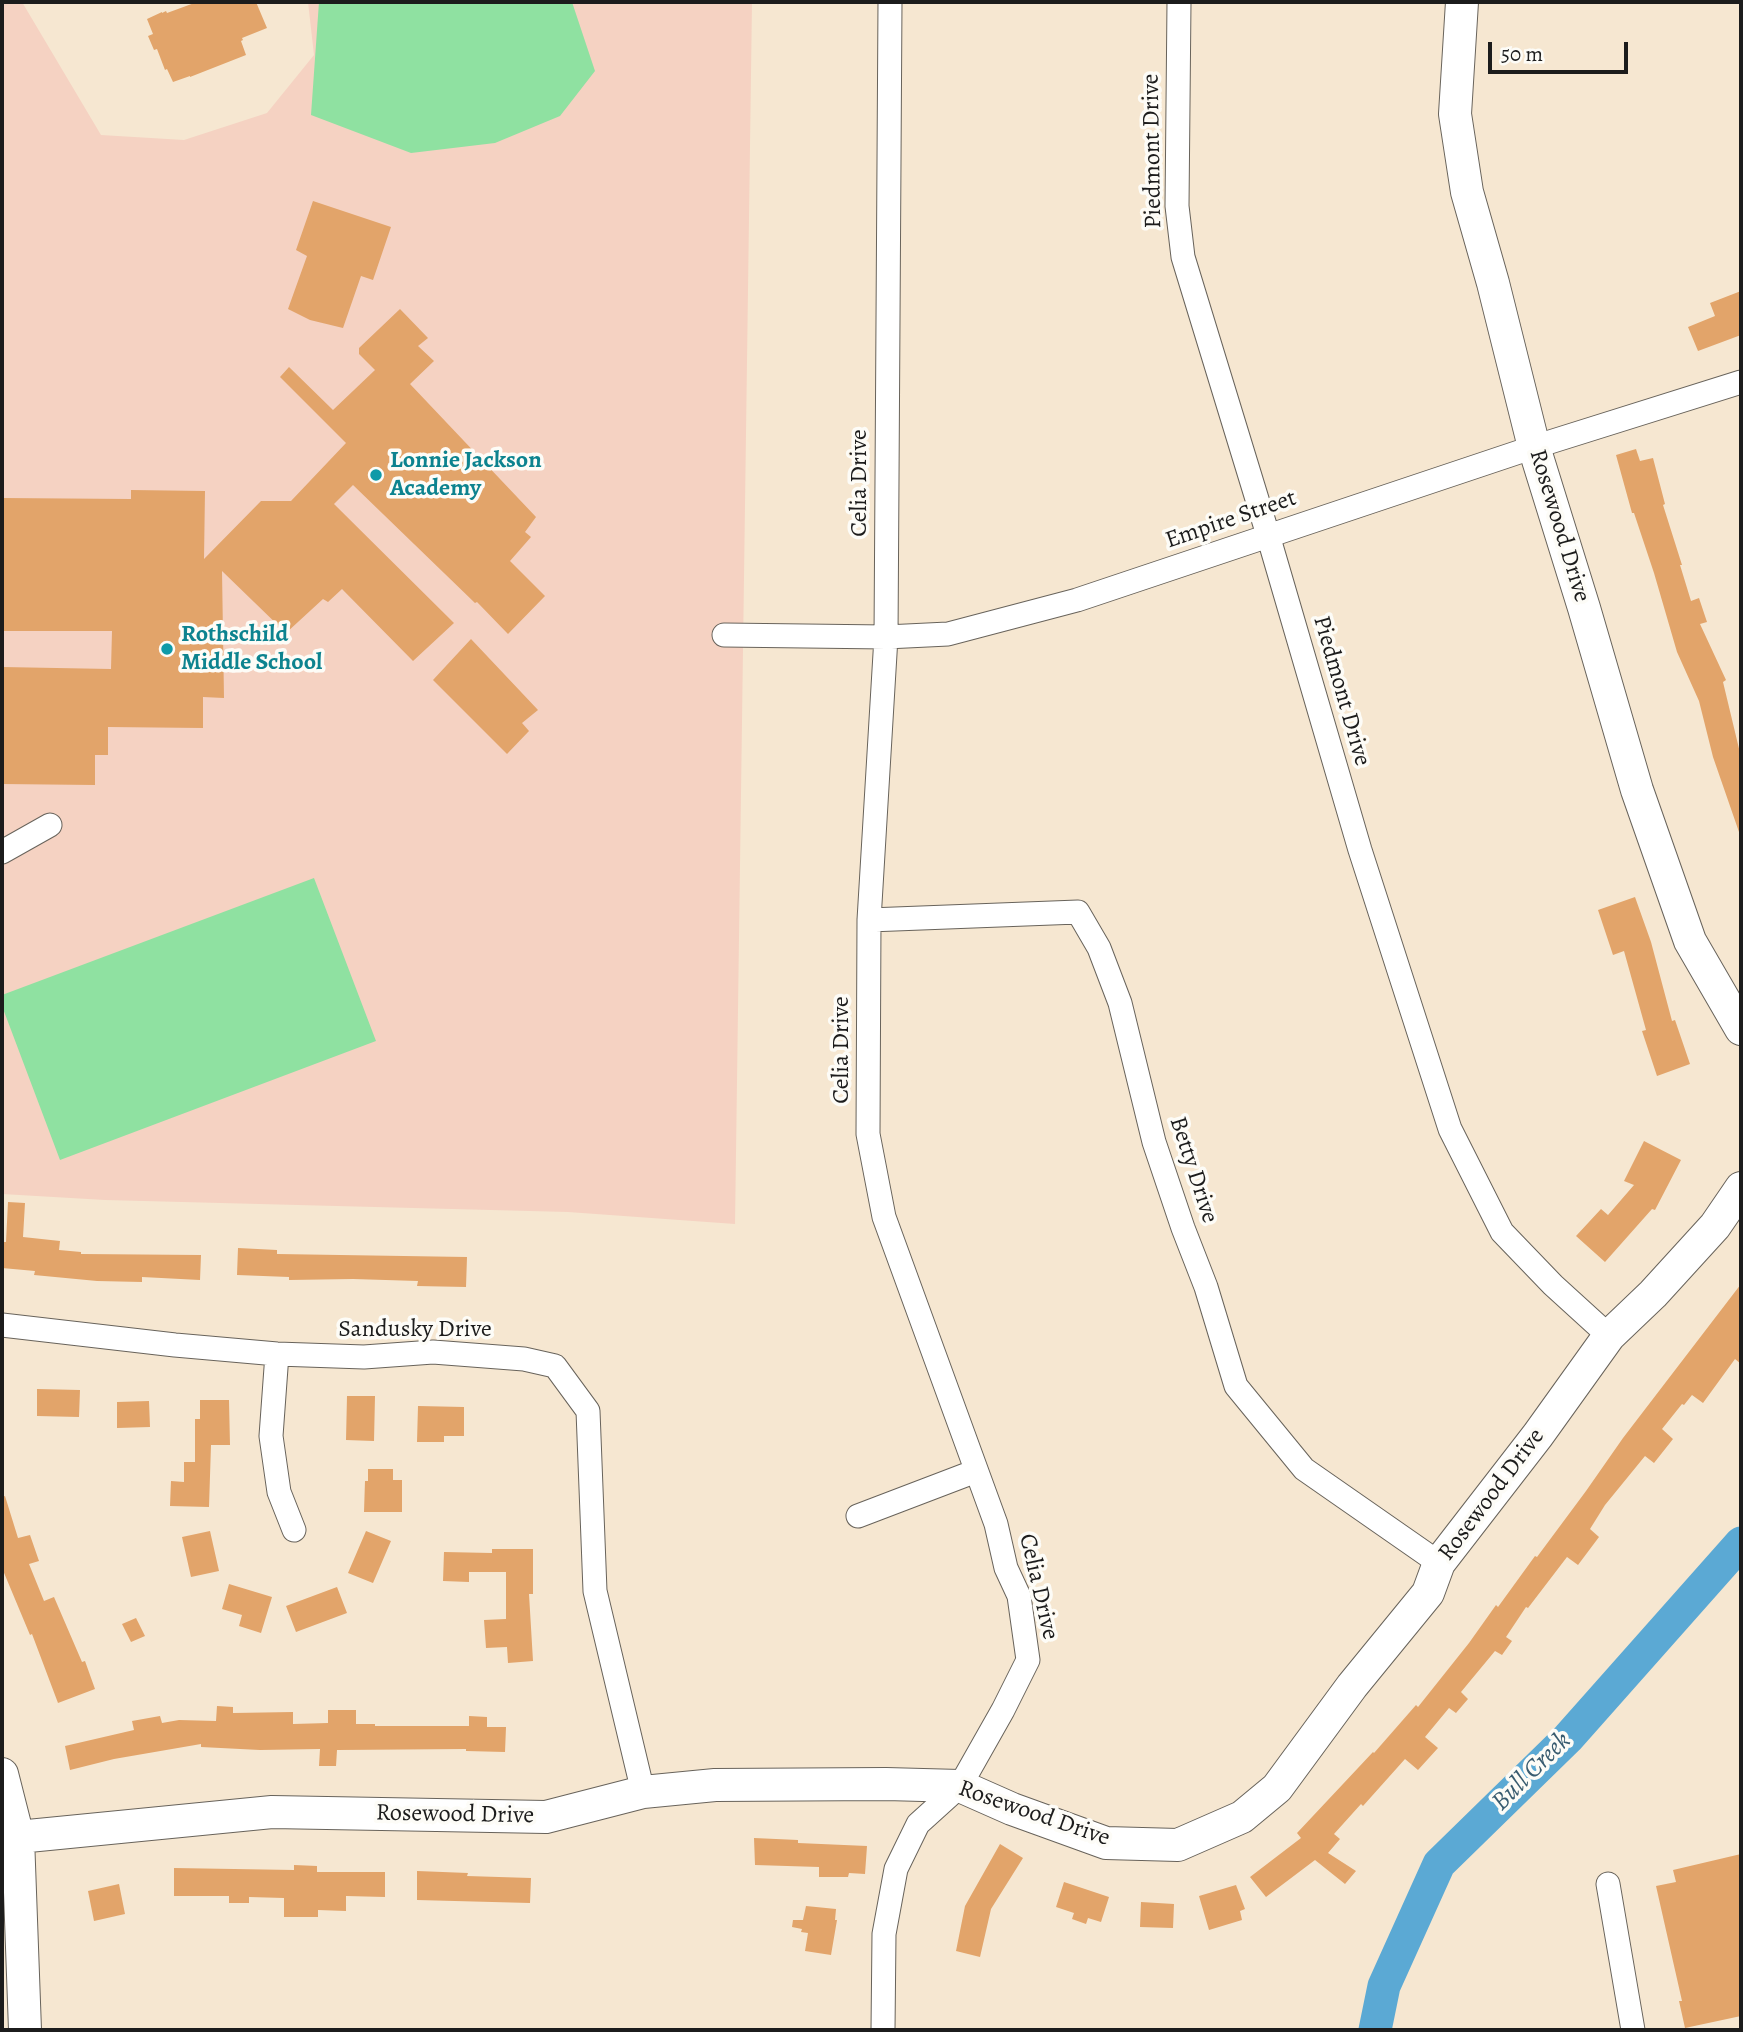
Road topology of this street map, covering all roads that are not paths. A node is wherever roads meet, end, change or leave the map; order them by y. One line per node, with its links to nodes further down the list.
1 (890, 2): 8 (street, Celia Drive)
2 (1178, 2): 6 (street, Piedmont Drive)
3 (1462, 2): 5 (street, Rosewood Drive)
4 (1741, 382): 5 (street, Empire Street)
5 (1534, 447): 6 (street, Empire Street); 12 (street, Rosewood Drive)
6 (1268, 535): 8 (street, Empire Street); 15 (street, Piedmont Drive)
7 (724, 635): 8 (street, Empire Street)
8 (886, 637): 11 (street, Celia Drive)
9 (50, 825): 10 (street)
10 (2, 852)
11 (869, 920): 17 (street, Celia Drive); 20 (street, Betty Drive)
12 (1741, 1030)
13 (1741, 1188): 15 (street, Rosewood Drive)
14 (2, 1325): 16 (street, Sandusky Drive)
15 (1609, 1336): 20 (street, Rosewood Drive)
16 (277, 1354): 19 (street); 23 (street, Sandusky Drive)
17 (976, 1471): 18 (street); 22 (street, Celia Drive)
18 (858, 1516)
19 (294, 1530)
20 (1439, 1563): 22 (street, Rosewood Drive)
21 (2, 1774): 24 (street)
22 (960, 1786): 23 (street, Rosewood Drive); 27 (street, Celia Drive)
23 (643, 1792): 24 (street, Rosewood Drive)
24 (18, 1838): 26 (street)
25 (1608, 1884): 28 (street)
26 (25, 2030)
27 (883, 2030)
28 (1633, 2030)

